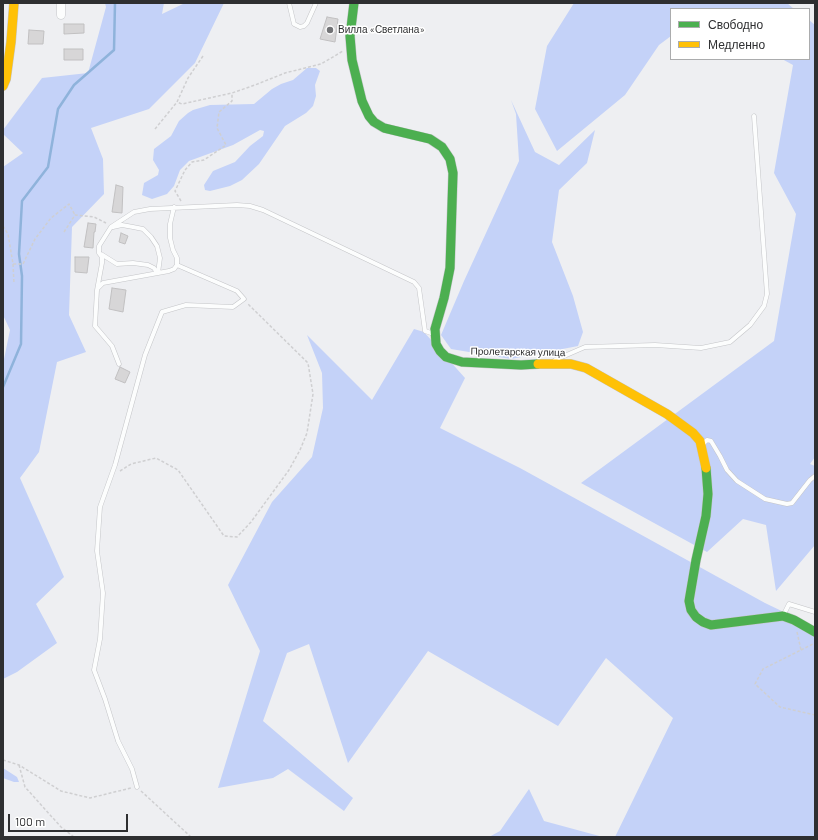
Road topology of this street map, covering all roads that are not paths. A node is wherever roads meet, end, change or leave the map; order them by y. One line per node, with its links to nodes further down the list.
1 (14, 3): 7 (street)
2 (61, 3): 6 (street)
3 (290, 3): 4 (lane)
4 (316, 3)
5 (354, 3): 15 (street, Пролетарская улица)
6 (61, 15)
7 (3, 86)
8 (754, 116): 17 (lane)
9 (174, 207): 10 (lane); 12 (lane); 15 (lane)
10 (111, 227): 11 (lane); 13 (lane)
11 (99, 253): 13 (lane); 14 (lane)
12 (177, 265): 13 (lane); 23 (lane)
13 (158, 273): 14 (lane)
14 (97, 290): 16 (lane)
15 (435, 329): 17 (street, Пролетарская улица)
16 (119, 364)
17 (545, 364): 18 (street, Пролетарская улица)
18 (700, 441): 19 (lane); 21 (street)
19 (815, 476)
20 (815, 612): 21 (lane)
21 (783, 616): 22 (street)
22 (815, 632)
23 (137, 786)

